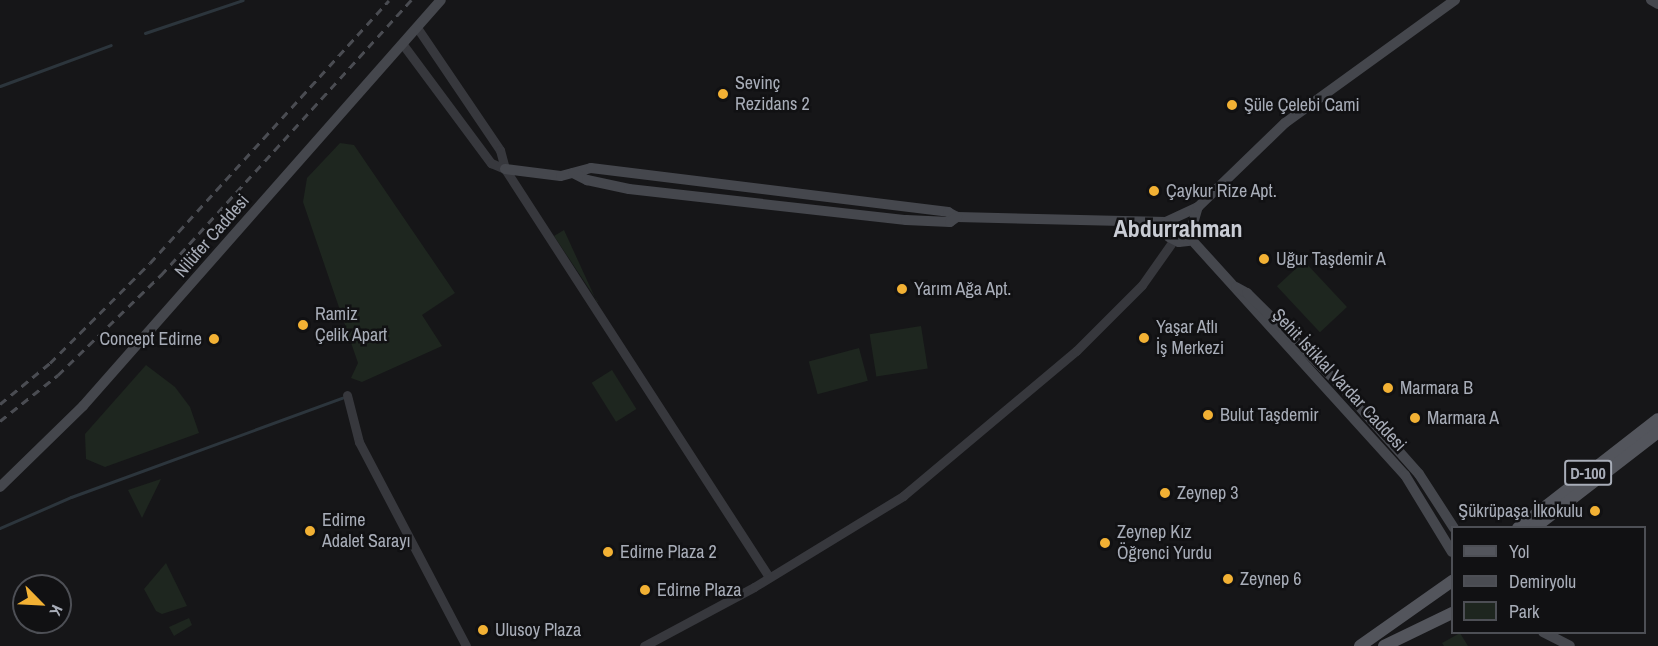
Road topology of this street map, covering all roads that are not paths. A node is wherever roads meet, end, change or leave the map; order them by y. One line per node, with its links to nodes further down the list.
1 (441, 0): 5 (main road, Nilüfer Caddesi)
2 (1455, 0): 8 (main road)
3 (1651, 0): 4 (main road)
4 (1658, 4)
5 (418, 29): 6 (main road, Nilüfer Caddesi); 7 (street)
6 (404, 46): 7 (street); 17 (main road, Nilüfer Caddesi)
7 (505, 169): 10 (main road); 24 (street)
8 (1198, 207): 9 (main road); 11 (main road)
9 (1176, 215): 10 (main road); 11 (main road, Şehit İstiklal Vardar Caddesi)
10 (1166, 222): 12 (main road)
11 (1191, 234): 12 (main road); 13 (main road, Şehit İstiklal Vardar Caddesi)
12 (1173, 241): 24 (street)
13 (1236, 286): 18 (main road); 19 (main road, Şehit İstiklal Vardar Caddesi)
14 (347, 396): 30 (street)
15 (1658, 418): 21 (main road, D-100)
16 (1658, 432): 22 (main road, D-100)
17 (0, 487)
18 (1430, 488): 19 (main road); 20 (main road)
19 (1419, 494): 23 (main road, Şehit İstiklal Vardar Caddesi)
20 (1453, 526)
21 (1521, 526)
22 (1537, 526)
23 (1451, 550)
24 (769, 577): 31 (street)
25 (1451, 582): 32 (main road)
26 (1451, 613): 33 (main road)
27 (1545, 634): 29 (main road)
28 (1554, 634): 29 (main road)
29 (1568, 645)
30 (466, 646)
31 (644, 646)
32 (1360, 646)
33 (1384, 646)

